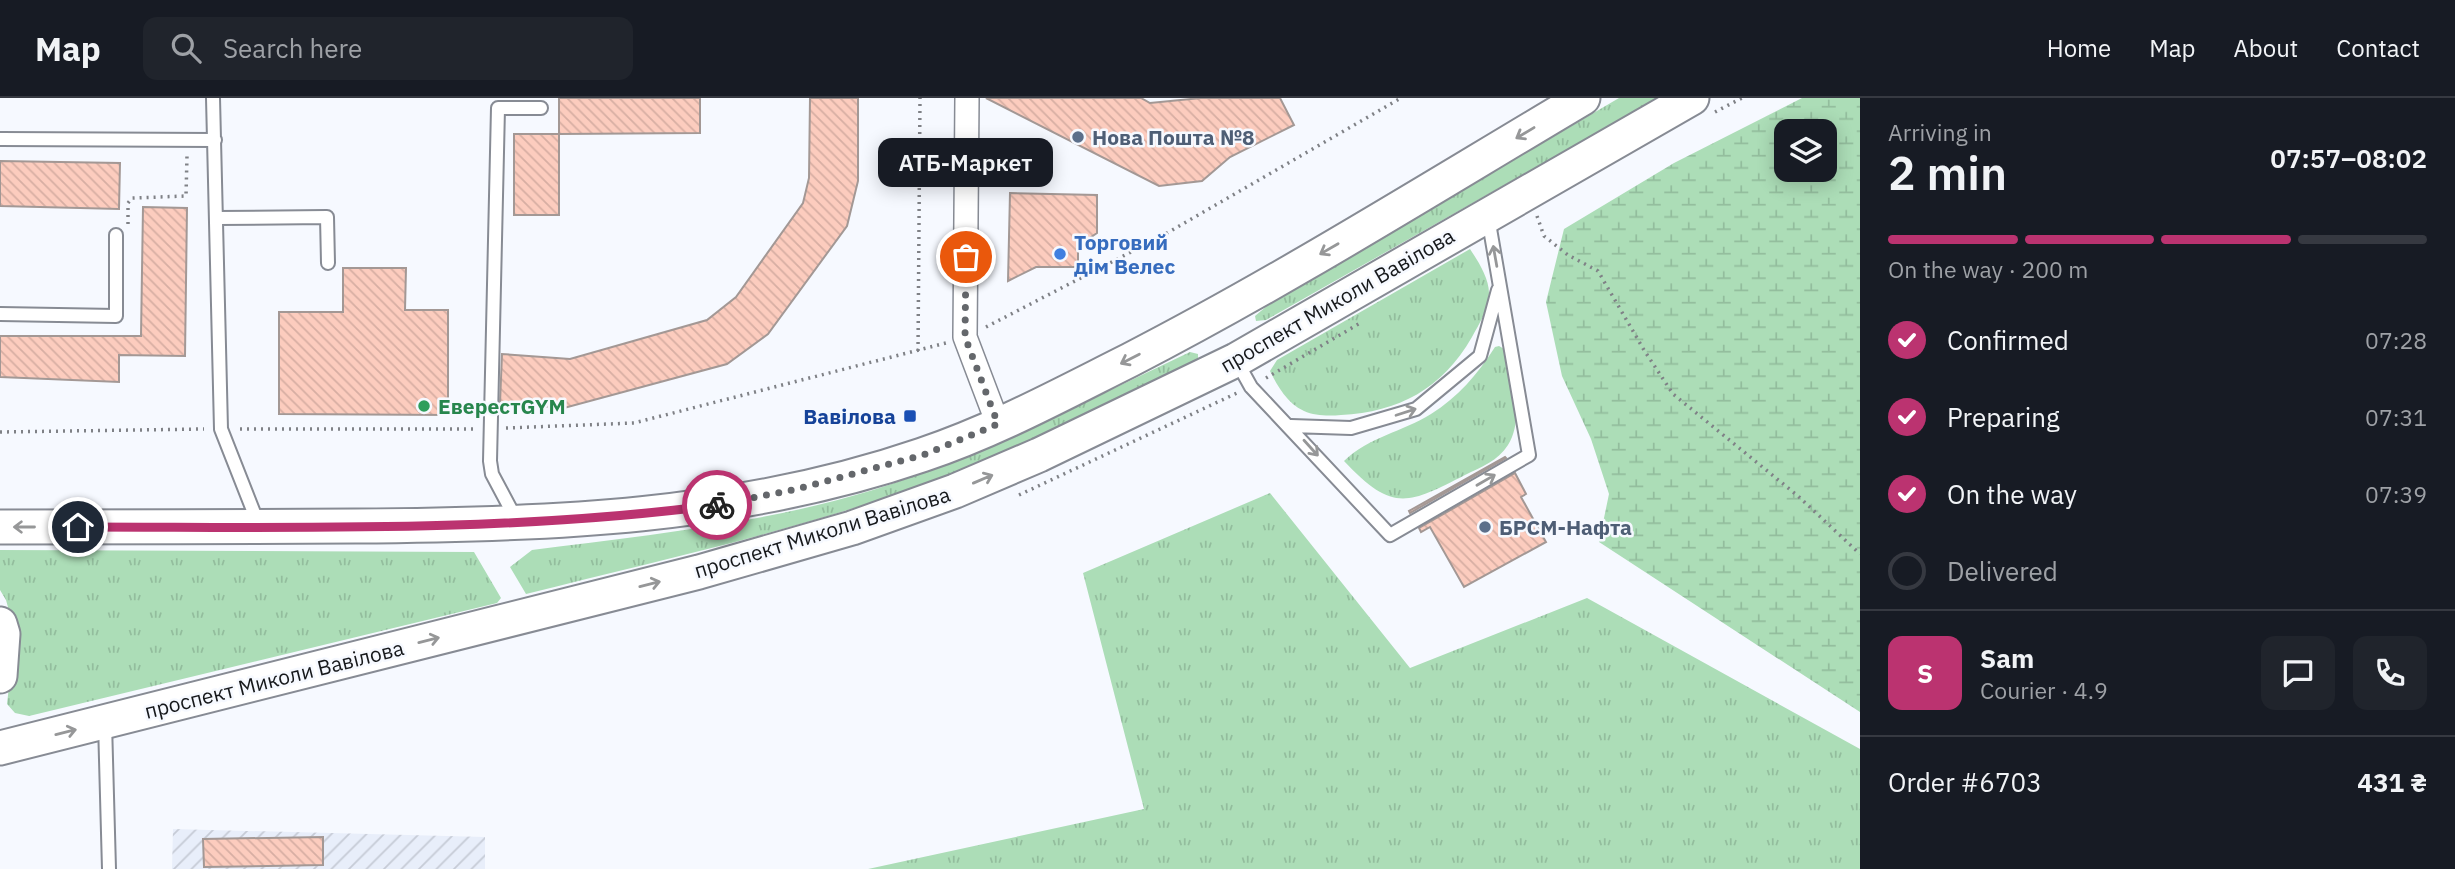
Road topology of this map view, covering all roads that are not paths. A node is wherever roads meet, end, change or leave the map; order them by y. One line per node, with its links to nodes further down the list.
1 (214, 98): 7 (lane)
2 (967, 98): 16 (street)
3 (1583, 98): 14 (main road, one-way to 14)
4 (1692, 98): 8 (main road, проспект Миколи Вавілова)
5 (541, 108): 18 (lane)
6 (0, 139): 7 (lane)
7 (215, 140): 9 (lane)
8 (1488, 215): 12 (lane, one-way to 8); 15 (main road, проспект Миколи Вавілова)
9 (217, 218): 11 (lane); 20 (lane)
10 (117, 235): 13 (lane)
11 (328, 263)
12 (1500, 284): 17 (lane, one-way to 12); 17 (lane, one-way to 12)
13 (0, 314)
14 (1212, 317): 15 (main road); 16 (main road, one-way to 16)
15 (1236, 360): 17 (lane); 23 (main road, проспект Миколи Вавілова, one-way to 15)
16 (998, 424): 18 (main road)
17 (1291, 426)
18 (519, 525): 20 (main road)
19 (0, 527): 20 (main road, one-way to 19)
20 (259, 527)
21 (0, 624): 22 (main road)
22 (0, 676)
23 (105, 722): 24 (main road, проспект Миколи Вавілова, one-way to 23); 25 (lane)
24 (0, 748)
25 (109, 869)

